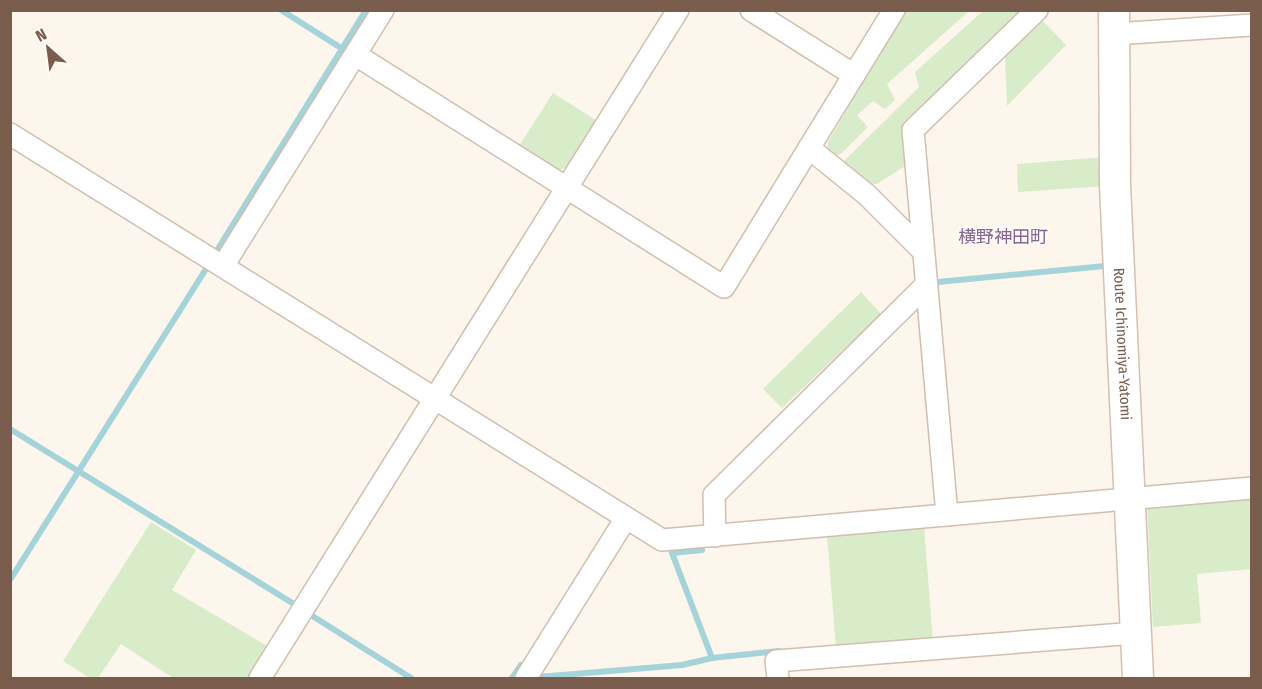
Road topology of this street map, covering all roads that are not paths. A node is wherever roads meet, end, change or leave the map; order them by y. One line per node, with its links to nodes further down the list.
1 (383, 10): 8 (street)
2 (678, 10): 12 (street)
3 (751, 10): 9 (street)
4 (894, 10): 9 (street)
5 (1036, 10): 13 (street)
6 (1114, 22): 7 (street); 18 (main road, Route Ichinomiya-Yatomi)
7 (1251, 25)
8 (356, 55): 12 (street); 14 (street)
9 (854, 75): 11 (street)
10 (10, 134): 14 (street)
11 (809, 148): 12 (street); 13 (street)
12 (567, 188): 16 (street)
13 (922, 250): 15 (street)
14 (223, 266): 16 (street)
15 (925, 286): 19 (street); 21 (street)
16 (435, 399): 20 (street); 23 (street)
17 (1251, 488): 18 (street)
18 (1129, 499): 19 (street); 22 (main road, Route Ichinomiya-Yatomi)
19 (947, 515): 21 (street)
20 (626, 518): 21 (street); 24 (street)
21 (716, 536)
22 (1136, 633): 25 (street); 26 (main road, Route Ichinomiya-Yatomi)
23 (260, 678)
24 (526, 678)
25 (778, 678)
26 (1138, 678)

